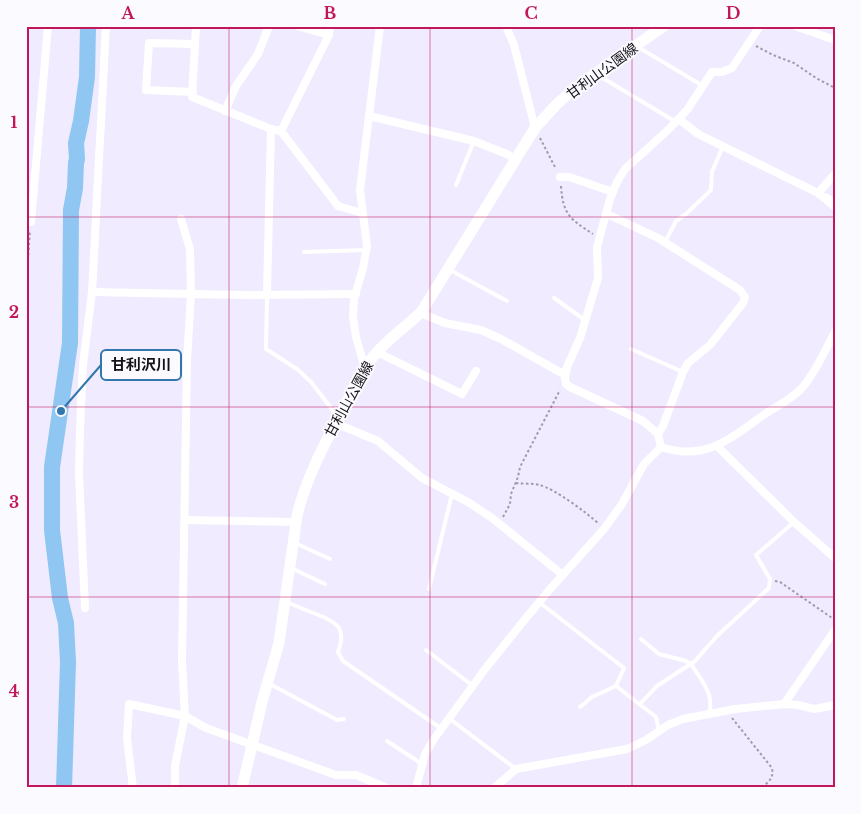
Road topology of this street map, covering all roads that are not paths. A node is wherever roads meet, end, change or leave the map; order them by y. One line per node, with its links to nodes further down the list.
1 (48, 26): 37 (street)
2 (106, 26): 42 (street)
3 (196, 26): 13 (street)
4 (270, 26): 18 (street)
5 (297, 26): 11 (street)
6 (380, 26): 19 (street)
7 (506, 26): 21 (street)
8 (664, 26): 14 (main road, 甘利山公園線)
9 (760, 26): 16 (street)
10 (795, 26): 12 (street)
11 (329, 30): 23 (street)
12 (835, 40)
13 (195, 44): 17 (street); 17 (street)
14 (636, 46): 15 (main road, 甘利山公園線); 16 (lane)
15 (594, 73): 20 (lane); 21 (main road, 甘利山公園線)
16 (702, 86): 20 (street)
17 (193, 92): 18 (street)
18 (225, 111): 22 (street)
19 (369, 116): 24 (street); 34 (street)
20 (678, 120): 25 (street); 30 (street)
21 (535, 128): 26 (main road, 甘利山公園線)
22 (271, 129): 23 (street); 44 (street)
23 (281, 131): 34 (street)
24 (474, 141): 26 (street); 29 (lane)
25 (723, 146): 31 (street); 38 (lane)
26 (514, 159): 41 (main road, 甘利山公園線)
27 (560, 177): 30 (street)
28 (834, 177): 31 (street)
29 (456, 185)
30 (613, 192): 35 (street)
31 (819, 192): 32 (lane); 33 (street)
32 (835, 201)
33 (835, 207)
34 (362, 213): 39 (street)
35 (607, 214): 38 (street); 49 (street)
36 (181, 219): 43 (street)
37 (28, 222)
38 (665, 242): 55 (street)
39 (367, 250): 40 (lane); 45 (street)
40 (304, 252)
41 (448, 269): 47 (lane); 48 (main road, 甘利山公園線)
42 (92, 292): 43 (street); 74 (street)
43 (191, 294): 44 (street); 62 (street)
44 (267, 294): 45 (street); 57 (lane)
45 (356, 294): 53 (street)
46 (554, 298): 49 (lane)
47 (507, 301)
48 (420, 313): 52 (main road, 甘利山公園線); 56 (street)
49 (585, 320): 56 (street)
50 (835, 332): 59 (street)
51 (631, 348): 55 (lane)
52 (377, 352): 53 (main road, 甘利山公園線); 54 (street)
53 (365, 368): 57 (main road, 甘利山公園線)
54 (476, 371)
55 (683, 372): 58 (street)
56 (565, 375): 58 (street)
57 (337, 420): 61 (street); 63 (main road, 甘利山公園線)
58 (658, 434): 60 (street)
59 (717, 446): 60 (street); 64 (street)
60 (662, 447): 69 (street)
61 (452, 494): 69 (street); 71 (lane)
62 (185, 520): 63 (street); 87 (street)
63 (296, 522): 65 (main road, 甘利山公園線)
64 (794, 522): 66 (street); 78 (lane)
65 (294, 542): 67 (lane); 68 (main road, 甘利山公園線)
66 (835, 558)
67 (330, 559)
68 (290, 567): 70 (lane); 72 (main road, 甘利山公園線)
69 (562, 574): 73 (street)
70 (325, 584)
71 (429, 589)
72 (284, 602): 79 (main road, 甘利山公園線); 90 (lane)
73 (539, 602): 80 (street); 81 (lane)
74 (85, 608)
75 (835, 630): 83 (street)
76 (641, 639): 78 (lane)
77 (426, 650): 80 (lane)
78 (691, 664): 82 (lane); 86 (lane)
79 (268, 683): 88 (lane); 93 (main road, 甘利山公園線)
80 (473, 686): 89 (street)
81 (616, 686): 82 (lane); 85 (lane)
82 (640, 704): 91 (lane)
83 (784, 704): 84 (street); 86 (street)
84 (835, 704)
85 (580, 707)
86 (709, 714): 91 (street)
87 (185, 716): 93 (street); 96 (street); 97 (street)
88 (344, 718)
89 (450, 719): 90 (street); 95 (lane)
90 (442, 729): 94 (street)
91 (659, 731): 95 (street)
92 (386, 742): 94 (lane)
93 (253, 744): 98 (main road, 甘利山公園線); 99 (street)
94 (422, 764): 100 (street)
95 (516, 769): 101 (street)
96 (133, 788)
97 (175, 788)
98 (242, 788)
99 (387, 788)
100 (416, 788)
101 (494, 788)

